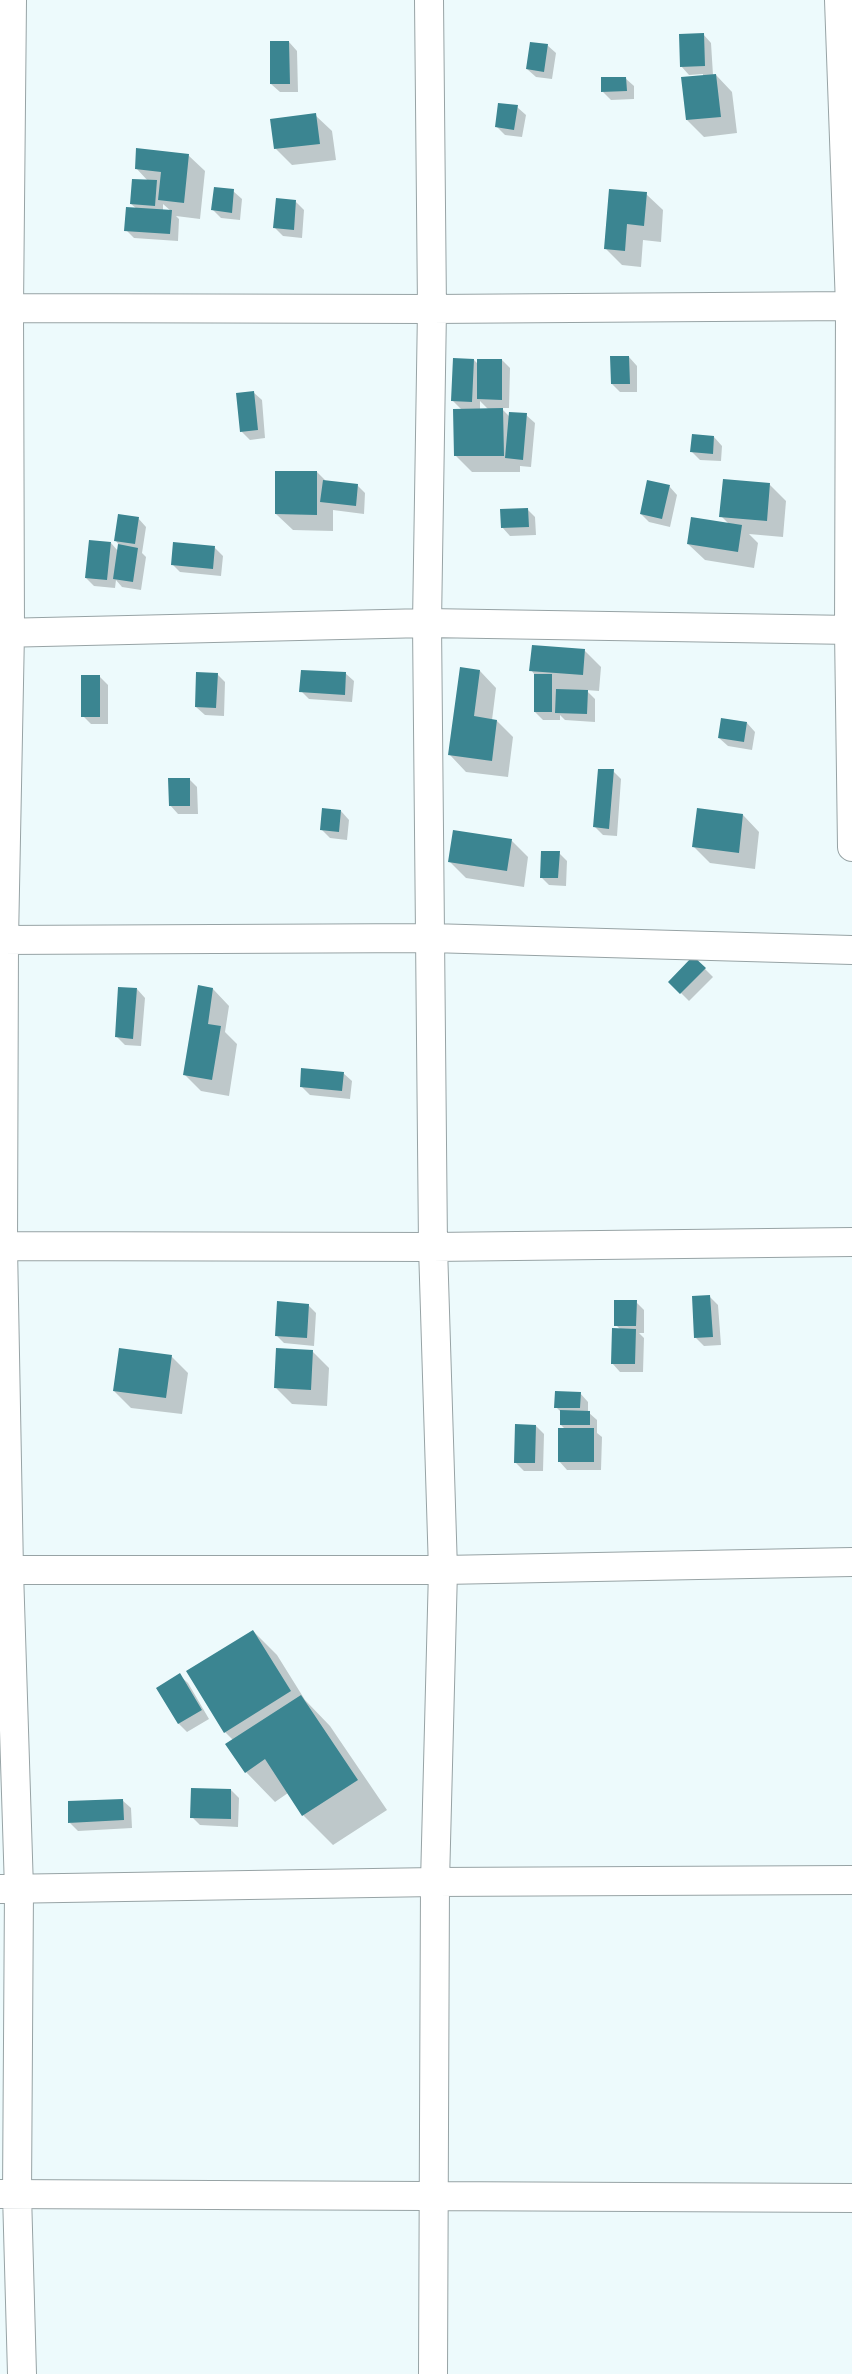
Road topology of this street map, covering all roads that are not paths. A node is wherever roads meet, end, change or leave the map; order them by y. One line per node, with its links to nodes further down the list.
1 (12, 0): 5 (street)
2 (429, 0): 6 (street)
3 (839, 0): 4 (street)
4 (851, 306): 6 (street); 8 (street)
5 (5, 308): 6 (street); 9 (street)
6 (432, 309): 7 (street)
7 (427, 623): 8 (street); 9 (street); 11 (street)
8 (851, 630): 10 (street)
9 (5, 633): 12 (street)
10 (852, 847)
11 (430, 938): 12 (street); 13 (street); 16 (street)
12 (2, 940): 15 (street)
13 (852, 950)
14 (852, 1242): 16 (street)
15 (2, 1246): 16 (street); 18 (street)
16 (433, 1247): 19 (street)
17 (852, 1562): 19 (street)
18 (4, 1570): 19 (street); 22 (street)
19 (443, 1570): 21 (street)
20 (852, 1880): 21 (street)
21 (435, 1882): 22 (street); 24 (street)
22 (9, 1889): 23 (street)
23 (9, 2194): 24 (street); 26 (street)
24 (433, 2197): 25 (street); 27 (street)
25 (852, 2198)
26 (22, 2374)
27 (433, 2374)

